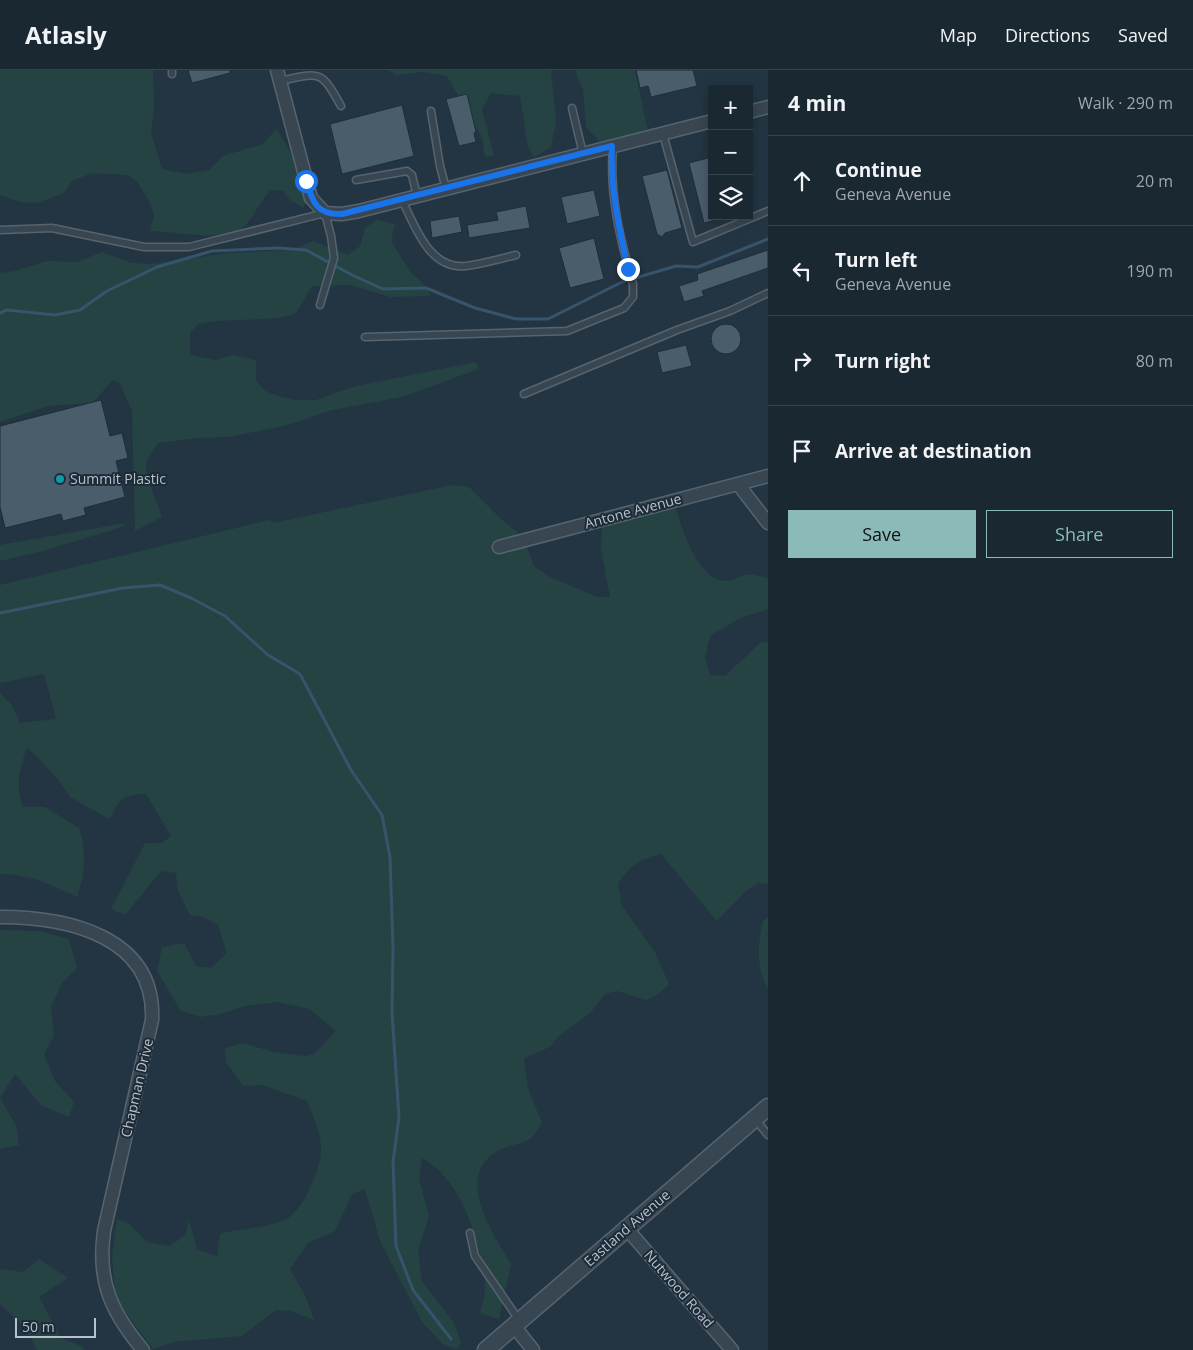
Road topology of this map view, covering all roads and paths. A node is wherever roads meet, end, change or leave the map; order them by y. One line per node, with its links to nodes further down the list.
1 (279, 75): 2 (lane); 16 (street)
2 (341, 106)
3 (768, 107): 6 (street)
4 (572, 108): 10 (lane)
5 (431, 111): 12 (lane)
6 (753, 111)
7 (708, 122): 8 (street)
8 (663, 134): 9 (street); 15 (lane)
9 (612, 146): 10 (street); 21 (lane)
10 (584, 154): 12 (street)
11 (356, 180): 13 (lane)
12 (446, 189): 13 (street)
13 (417, 196): 14 (street)
14 (402, 200): 16 (street); 18 (lane)
15 (768, 211)
16 (325, 213): 17 (lane); 20 (lane)
17 (0, 230)
18 (516, 255)
19 (768, 293): 22 (lane)
20 (320, 305)
21 (365, 337)
22 (524, 394)
23 (768, 476): 24 (street, Antone Avenue)
24 (738, 484): 25 (street); 26 (street, Antone Avenue)
25 (768, 523)
26 (499, 547)
27 (0, 917): 34 (street, Chapman Drive)
28 (768, 1106): 29 (street, Eastland Avenue)
29 (754, 1118): 30 (lane); 31 (street, Eastland Avenue)
30 (768, 1135)
31 (627, 1229): 33 (street, Eastland Avenue); 37 (street, Nutwood Road)
32 (470, 1233): 33 (lane)
33 (516, 1324): 35 (street, Eastland Avenue); 36 (street)
34 (143, 1350)
35 (486, 1350)
36 (533, 1350)
37 (732, 1350)

